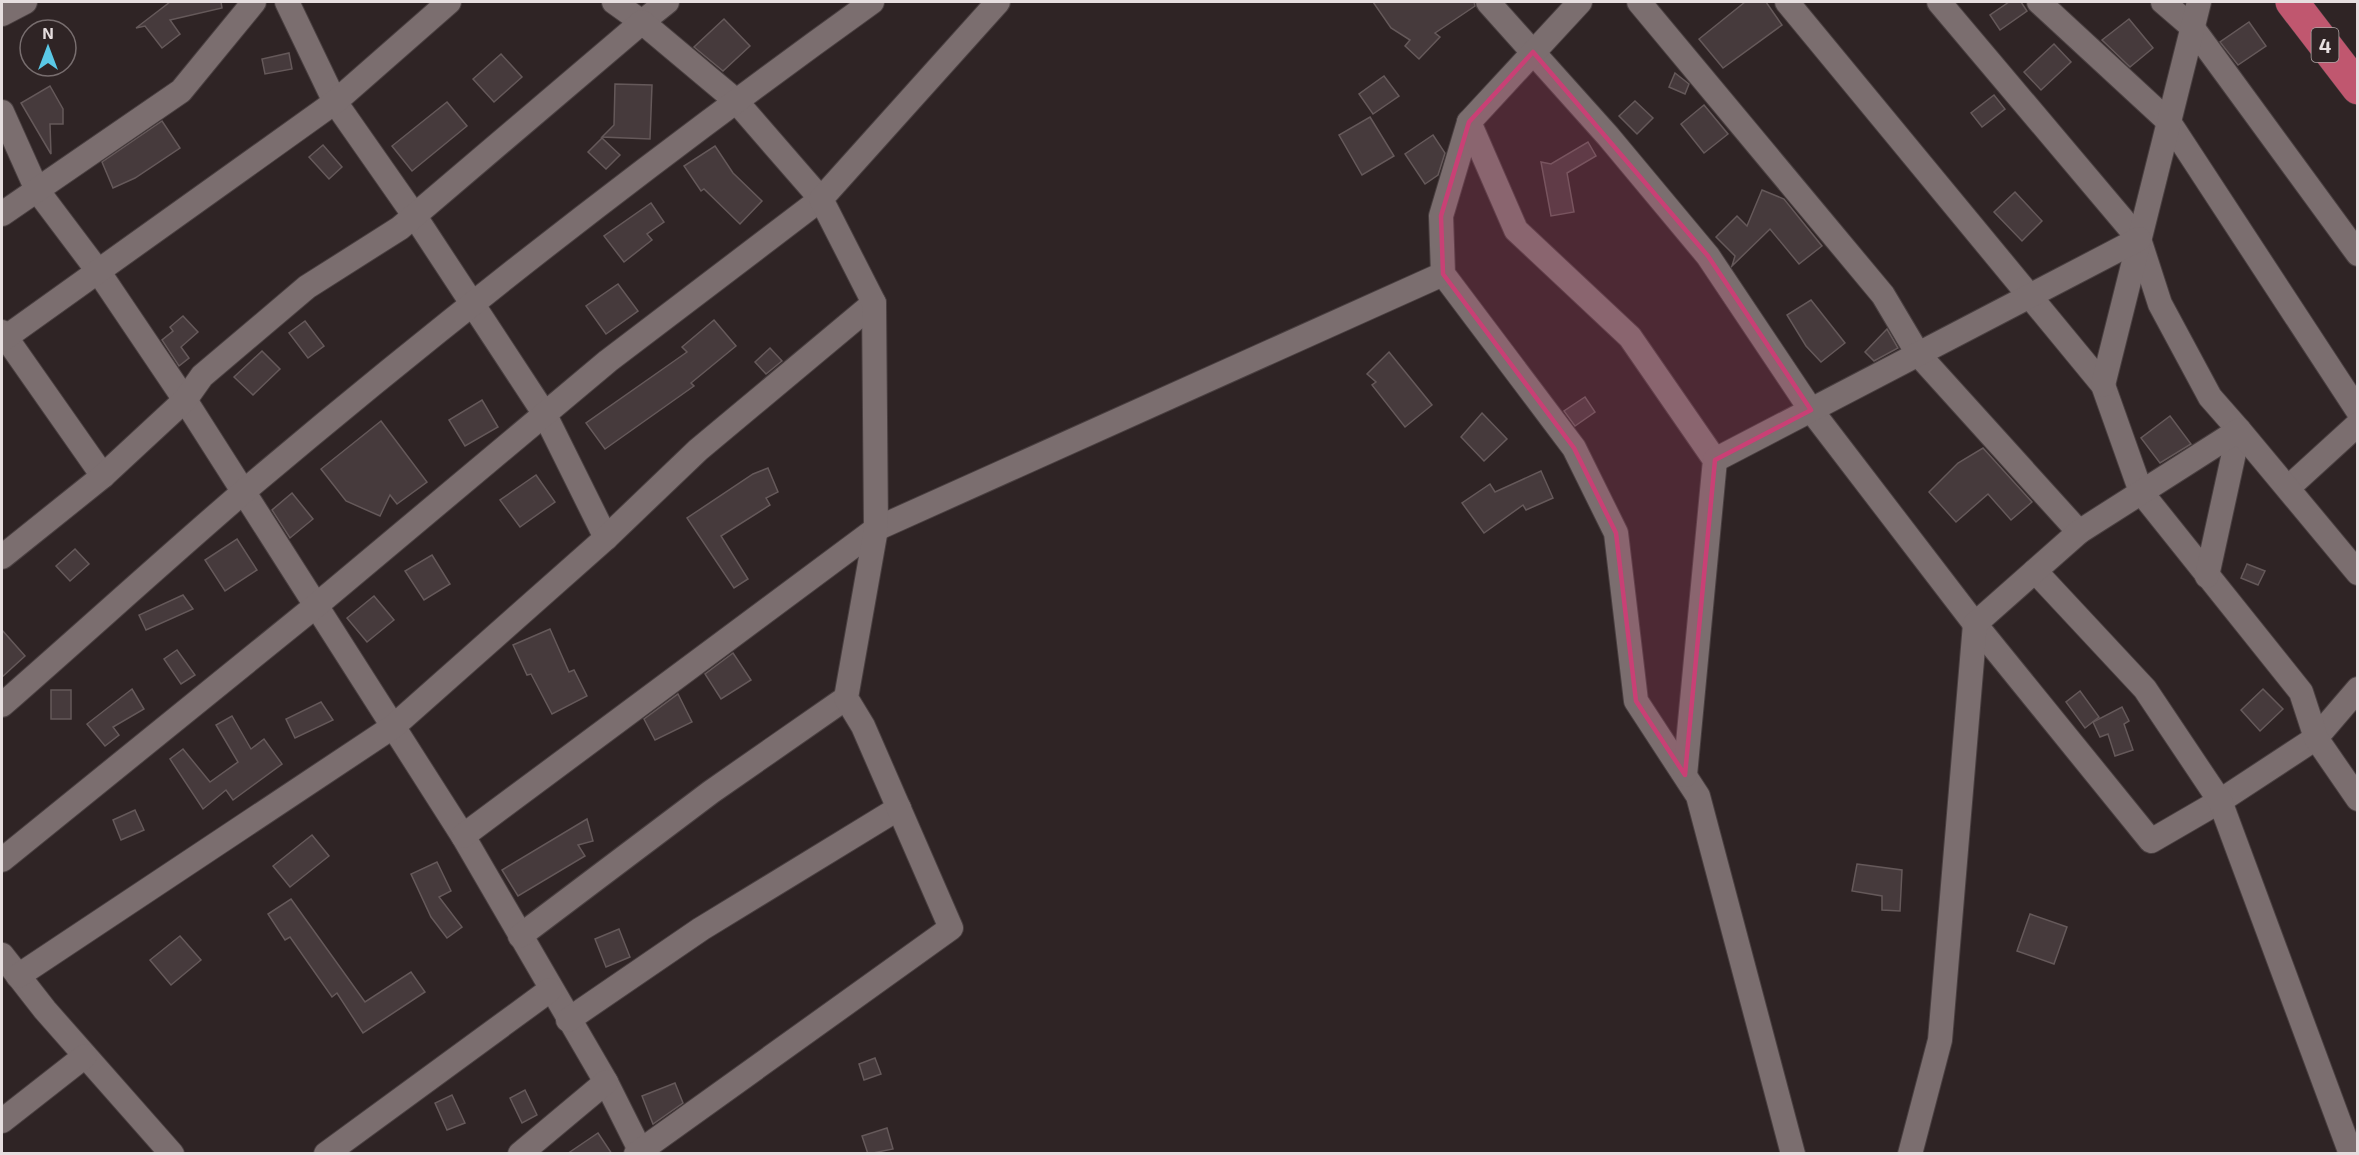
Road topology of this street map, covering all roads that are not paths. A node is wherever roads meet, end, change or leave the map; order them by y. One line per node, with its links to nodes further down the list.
1 (25, 2): 18 (street)
2 (254, 2): 28 (street)
3 (287, 2): 24 (street)
4 (449, 2): 24 (street)
5 (614, 2): 19 (street)
6 (667, 2): 19 (street)
7 (872, 2): 23 (street)
8 (998, 2): 29 (street)
9 (1488, 2): 21 (street)
10 (1580, 2): 21 (street)
11 (1639, 2): 40 (street)
12 (1787, 2): 36 (street)
13 (1939, 2): 32 (street)
14 (2039, 2): 27 (street)
15 (2163, 2): 20 (street)
16 (2199, 2): 20 (street)
17 (2292, 2): 22 (highway, 4)
18 (2, 14)
19 (642, 22): 23 (street); 31 (street)
20 (2192, 27): 27 (street); 33 (street)
21 (1533, 52): 26 (street); 43 (street)
22 (2358, 88)
23 (735, 100): 29 (street); 38 (street)
24 (335, 102): 31 (street); 34 (street)
25 (2, 112): 28 (street)
26 (1469, 122): 35 (street); 48 (street)
27 (2169, 122): 32 (street); 44 (street)
28 (37, 190): 30 (street); 34 (street)
29 (821, 199): 37 (street); 45 (street)
30 (2, 214)
31 (414, 215): 38 (street); 42 (street)
32 (2139, 239): 36 (street); 41 (street); 47 (street)
33 (2358, 254)
34 (98, 271): 39 (street); 42 (street)
35 (1443, 274): 53 (street); 67 (street)
36 (2030, 296): 40 (street); 41 (street)
37 (874, 303): 53 (street); 55 (street)
38 (473, 305): 45 (street); 52 (street)
39 (3, 336): 49 (street)
40 (1918, 354): 43 (street); 54 (street)
41 (2103, 385): 51 (street)
42 (185, 400): 49 (street); 52 (street)
43 (1811, 410): 48 (street); 61 (street)
44 (2358, 411)
45 (544, 413): 55 (street); 60 (street)
46 (2358, 424): 50 (street)
47 (2239, 430): 50 (street); 51 (street); 59 (street)
48 (1715, 460): 67 (street)
49 (103, 476): 56 (street)
50 (2288, 488): 58 (street)
51 (2141, 492): 54 (street); 59 (street)
52 (243, 493): 60 (street); 64 (street)
53 (876, 529): 63 (street); 71 (street)
54 (2079, 532): 57 (street)
55 (606, 538): 65 (street)
56 (2, 557)
57 (2035, 571): 61 (street); 69 (street)
58 (2358, 573)
59 (2207, 576): 66 (street)
60 (318, 604): 65 (street); 72 (street)
61 (1976, 624): 69 (street); 86 (street)
62 (2358, 689): 66 (street)
63 (846, 698): 70 (street); 73 (street)
64 (2, 705)
65 (394, 726): 71 (street); 75 (street)
66 (2316, 738): 68 (street); 69 (street)
67 (1684, 775): 85 (street)
68 (2358, 799)
69 (2220, 801): 87 (street)
70 (899, 808): 77 (street); 82 (street)
71 (463, 836): 73 (street)
72 (2, 860)
73 (520, 936): 76 (street)
74 (2, 955): 75 (street)
75 (18, 976): 78 (street)
76 (550, 990): 77 (street); 83 (street)
77 (568, 1020): 79 (street)
78 (85, 1056): 80 (street); 81 (street)
79 (606, 1082): 82 (street); 84 (street)
80 (2, 1121)
81 (164, 1151)
82 (639, 1152)
83 (326, 1154)
84 (520, 1154)
85 (1793, 1154)
86 (1910, 1154)
87 (2351, 1154)

